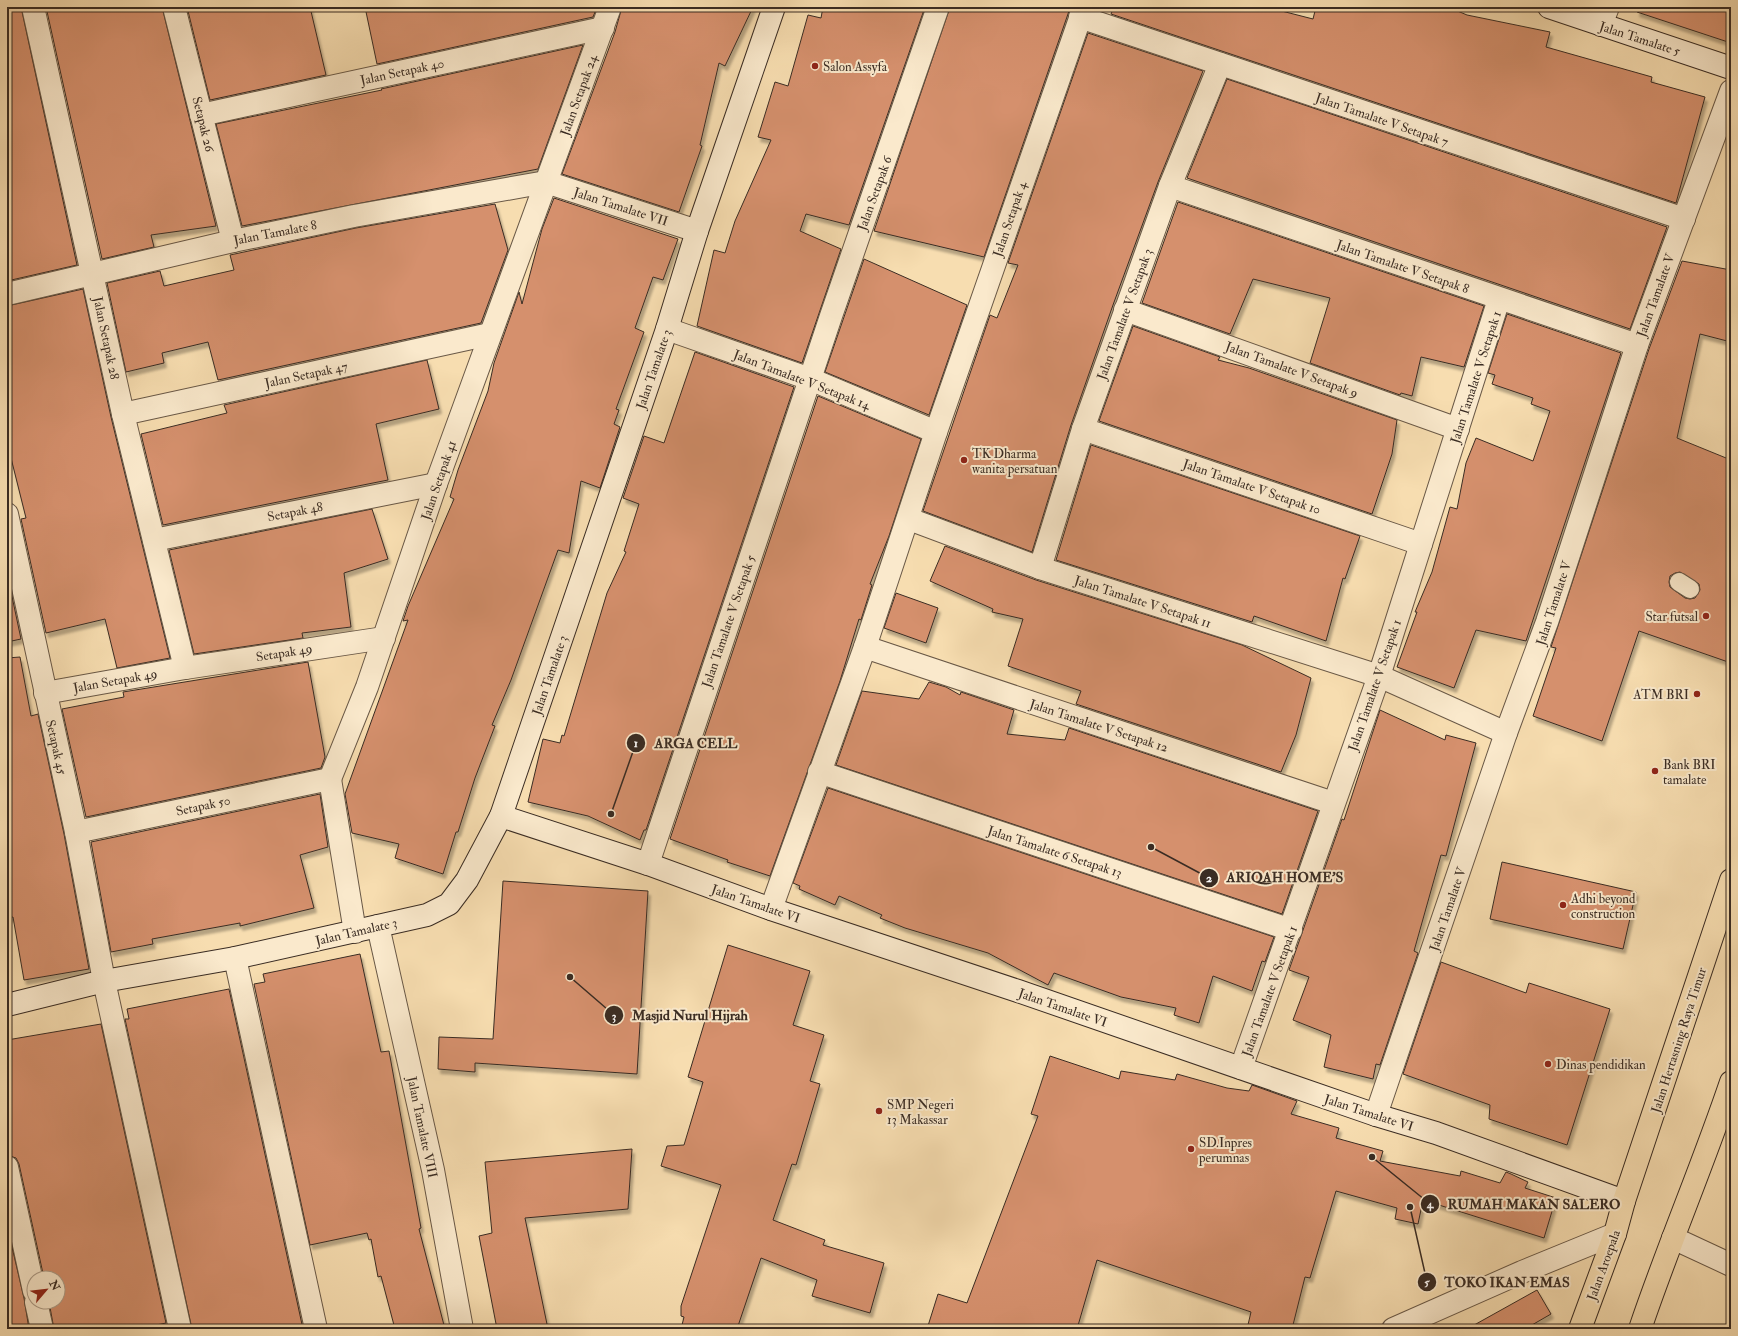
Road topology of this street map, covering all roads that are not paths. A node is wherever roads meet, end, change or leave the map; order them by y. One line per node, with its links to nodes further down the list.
1 (33, 7): 19 (street, Jalan Setapak 28)
2 (174, 7): 13 (street, Setapak 26)
3 (610, 7): 9 (street, Jalan Setapak 24)
4 (774, 7): 17 (street, Jalan Tamalate 3)
5 (938, 7): 26 (street, Jalan Setapak 6)
6 (1549, 7): 8 (street, Jalan Tamalate 5)
7 (1082, 12): 10 (street, Jalan Tamalate V Setapak 7); 30 (street, Jalan Setapak 4)
8 (1605, 16): 11 (street, Jalan Tamalate 5)
9 (603, 28): 13 (street, Jalan Setapak 40); 14 (street, Jalan Setapak 24)
10 (1220, 64): 15 (street, Jalan Tamalate V Setapak 3); 16 (street, Jalan Tamalate V Setapak 7)
11 (1731, 68)
12 (1731, 91): 16 (street, Jalan Tamalate V)
13 (201, 114): 18 (street, Setapak 26)
14 (546, 182): 17 (street, Jalan Tamalate VII); 18 (street, Jalan Tamalate 8); 24 (street, Jalan Setapak 41)
15 (1170, 186): 21 (street, Jalan Tamalate V Setapak 8); 22 (street, Jalan Tamalate V Setapak 3)
16 (1684, 219): 25 (street, Jalan Tamalate V)
17 (697, 230): 23 (street, Jalan Tamalate 3)
18 (233, 240): 19 (street, Jalan Tamalate 8)
19 (93, 273): 20 (street, Jalan Tamalate 8); 27 (street, Jalan Setapak 28)
20 (7, 294)
21 (1499, 299): 25 (street, Jalan Tamalate V Setapak 8); 29 (street, Jalan Tamalate V Setapak 1)
22 (1125, 310): 28 (street, Jalan Tamalate V Setapak 3); 29 (street, Jalan Tamalate V Setapak 9)
23 (667, 329): 26 (street, Jalan Tamalate V Setapak 14); 46 (street, Jalan Tamalate 3)
24 (490, 334): 27 (street, Jalan Setapak 47); 31 (street, Jalan Setapak 41)
25 (1637, 345): 42 (street, Jalan Tamalate V)
26 (810, 379): 30 (street, Jalan Tamalate V Setapak 14); 48 (street, Jalan Tamalate V Setapak 5)
27 (123, 414): 34 (street, Jalan Setapak 28)
28 (1083, 428): 35 (street, Jalan Tamalate V Setapak 10); 36 (street, Jalan Tamalate V Setapak 3)
29 (1458, 429): 35 (street, Jalan Tamalate V Setapak 1)
30 (936, 432): 33 (street, Jalan Setapak 4)
31 (436, 484): 34 (street, Setapak 48); 37 (street, Jalan Setapak 41)
32 (7, 514): 41 (street, Setapak 45)
33 (909, 519): 36 (street, Jalan Tamalate V Setapak 11); 38 (street, Jalan Setapak 4)
34 (154, 540): 39 (street, Jalan Setapak 28)
35 (1421, 544): 40 (street, Jalan Tamalate V Setapak 1)
36 (1040, 568): 40 (street, Jalan Tamalate V Setapak 11)
37 (384, 638): 39 (street, Setapak 49); 44 (street, Jalan Setapak 41)
38 (865, 647): 43 (street, Jalan Setapak 4); 45 (street, Jalan Tamalate V Setapak 12)
39 (185, 668): 41 (street, Jalan Setapak 49)
40 (1379, 676): 42 (street, Jalan Tamalate V Setapak 11); 45 (street, Jalan Tamalate V Setapak 1)
41 (45, 693): 47 (street, Setapak 45)
42 (1506, 733): 59 (street, Jalan Tamalate V)
43 (819, 772): 50 (street, Jalan Setapak 4); 52 (street, Jalan Tamalate 6 Setapak 13)
44 (330, 778): 47 (street, Setapak 50); 53 (street)
45 (1333, 803): 52 (street, Jalan Tamalate V Setapak 1)
46 (501, 816): 48 (street, Jalan Tamalate VI); 51 (street, Jalan Tamalate 3)
47 (76, 832): 55 (street, Setapak 45)
48 (648, 864): 50 (street, Jalan Tamalate VI)
49 (1731, 880): 61 (main road, Jalan Hertasning Raya Timur)
50 (771, 909): 57 (street, Jalan Tamalate VI)
51 (378, 926): 53 (street, Jalan Tamalate 3); 70 (street, Jalan Tamalate VIII)
52 (1291, 930): 57 (street, Jalan Tamalate V Setapak 1)
53 (355, 932): 54 (street, Jalan Tamalate 3)
54 (235, 958): 55 (street, Jalan Tamalate 3); 69 (street)
55 (104, 981): 56 (street, Jalan Tamalate 3); 68 (street, Setapak 45)
56 (7, 1006)
57 (1241, 1068): 59 (street, Jalan Tamalate VI)
58 (1731, 1082): 63 (main road)
59 (1376, 1115): 61 (street, Jalan Tamalate VI)
60 (7, 1167): 65 (street)
61 (1624, 1201): 62 (main road, Jalan Aroepala)
62 (1615, 1234): 71 (street); 72 (main road, Jalan Aroepala)
63 (1673, 1238): 64 (street); 73 (main road)
64 (1731, 1265)
65 (29, 1270)
66 (38, 1310): 67 (street)
67 (42, 1329)
68 (180, 1329)
69 (316, 1329)
70 (462, 1329)
71 (1393, 1329)
72 (1580, 1329)
73 (1640, 1329)

